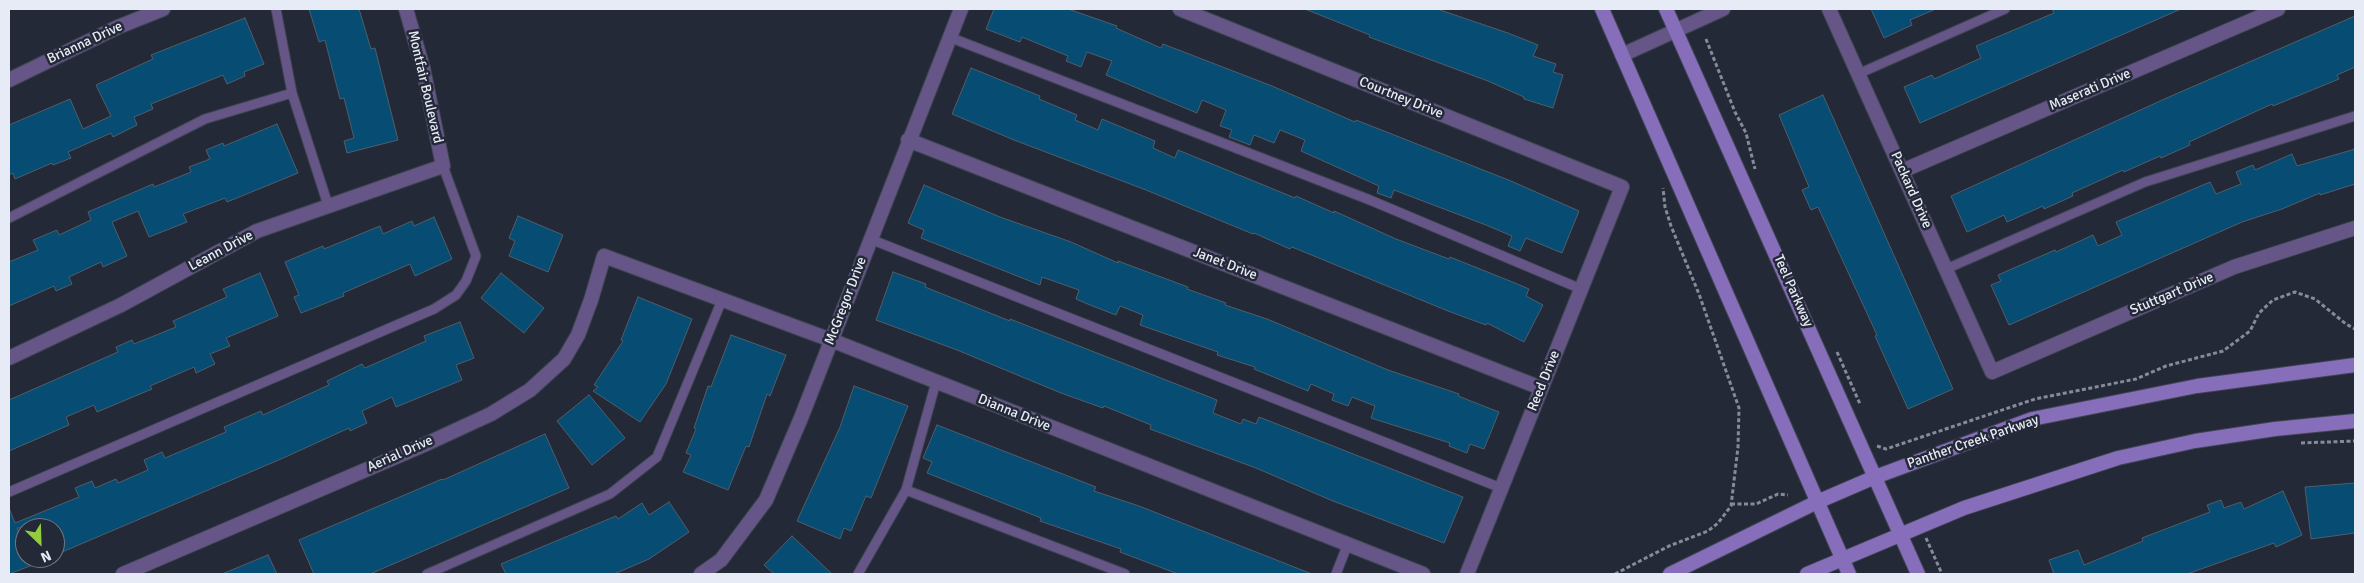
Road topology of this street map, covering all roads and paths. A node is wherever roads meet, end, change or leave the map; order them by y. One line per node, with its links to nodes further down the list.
1 (163, 9): 17 (street, Brianna Drive)
2 (276, 9): 18 (lane)
3 (406, 9): 21 (street, Montfair Boulevard)
4 (961, 9): 13 (street, McGregor Drive)
5 (1180, 9): 24 (street, Courtney Drive)
6 (1602, 9): 15 (main road)
7 (1666, 9): 12 (main road, Teel Parkway)
8 (1723, 9): 12 (street)
9 (1828, 9): 16 (street, Packard Drive)
10 (2005, 9): 16 (lane)
11 (2278, 9): 22 (street, Maserati Drive)
12 (1676, 31): 15 (street); 47 (main road, Teel Parkway)
13 (949, 37): 20 (street, McGregor Drive); 32 (lane)
14 (1706, 39): 23 (path)
15 (1622, 55): 52 (main road)
16 (1858, 74): 22 (street, Packard Drive)
17 (9, 80)
18 (292, 93): 26 (lane); 27 (lane)
19 (2355, 116): 31 (lane)
20 (908, 140): 29 (street, McGregor Drive); 41 (street, Janet Drive)
21 (443, 166): 26 (street, Leann Drive); 50 (lane)
22 (1902, 171): 31 (street, Packard Drive)
23 (1756, 172)
24 (1622, 187): 32 (street, Reed Drive)
25 (1663, 188): 53 (path)
26 (328, 205): 37 (street, Leann Drive)
27 (9, 218)
28 (2355, 228): 39 (street, Stuttgart Drive)
29 (870, 239): 35 (street, McGregor Drive); 48 (lane)
30 (604, 256): 33 (street, Dianna Drive); 59 (street, Aerial Drive)
31 (1946, 269): 39 (street, Packard Drive)
32 (1581, 289): 41 (street, Reed Drive)
33 (722, 300): 35 (street, Dianna Drive); 58 (lane)
34 (2355, 329): 44 (path)
35 (831, 340): 40 (street, Dianna Drive); 62 (street, McGregor Drive)
36 (1837, 351): 42 (path)
37 (9, 358)
38 (2355, 365): 47 (main road, Panther Creek Parkway)
39 (1992, 372)
40 (936, 382): 49 (lane); 56 (street, Dianna Drive)
41 (1541, 388): 48 (street, Reed Drive)
42 (1861, 406)
43 (2355, 421): 54 (main road)
44 (1873, 439)
45 (2355, 441): 46 (path)
46 (2293, 443)
47 (1875, 477): 52 (main road, Panther Creek Parkway); 54 (main road, Teel Parkway)
48 (1501, 488): 67 (street, Reed Drive)
49 (906, 490): 63 (lane); 64 (lane)
50 (9, 492)
51 (1788, 495): 53 (path)
52 (1817, 502): 57 (main road); 69 (main road, Panther Creek Parkway)
53 (1731, 504): 68 (path)
54 (1900, 534): 57 (main road); 72 (main road, Teel Parkway)
55 (1933, 534): 73 (path)
56 (1348, 546): 65 (lane); 66 (street, Dianna Drive)
57 (1842, 558): 70 (main road); 71 (main road)
58 (450, 565): 60 (lane); 61 (lane)
59 (123, 574)
60 (427, 574)
61 (454, 574)
62 (702, 574)
63 (858, 574)
64 (1125, 574)
65 (1336, 574)
66 (1422, 574)
67 (1467, 574)
68 (1615, 574)
69 (1670, 574)
70 (1807, 574)
71 (1849, 574)
72 (1918, 574)
73 (1942, 574)

